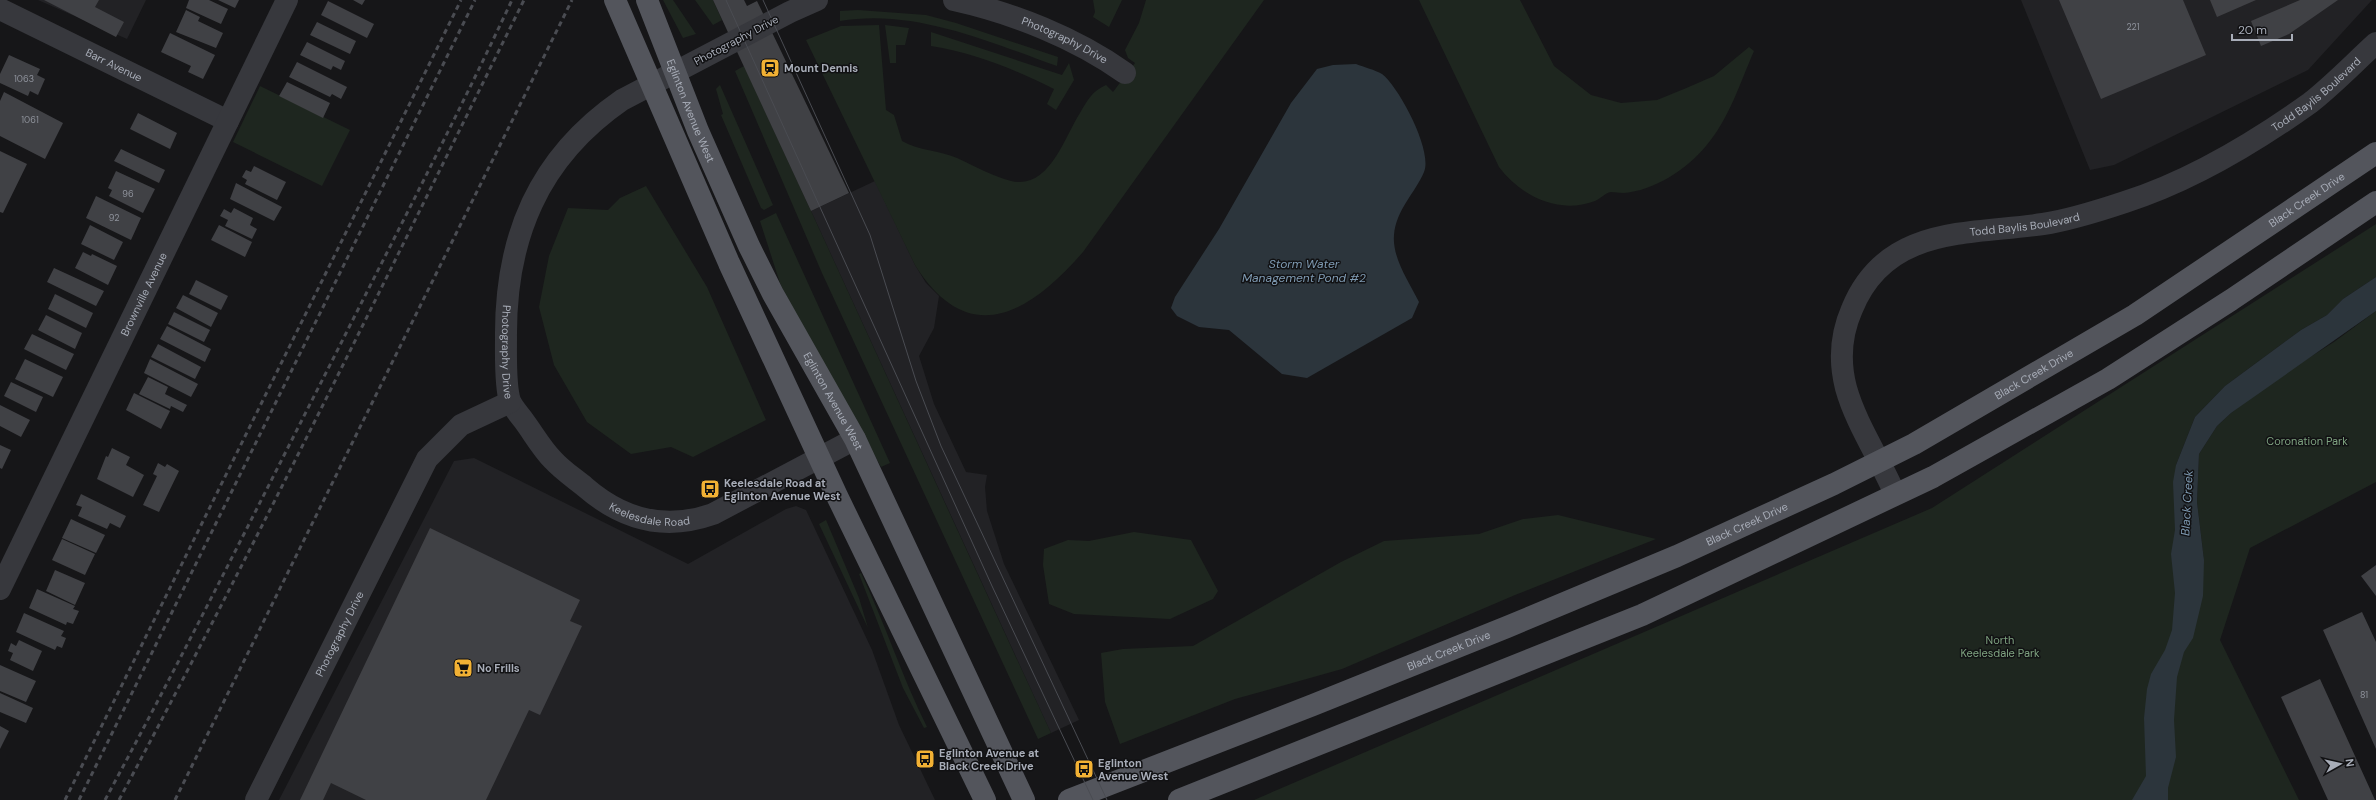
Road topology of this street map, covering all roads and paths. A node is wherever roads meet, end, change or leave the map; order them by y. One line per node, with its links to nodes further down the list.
1 (287, 0): 9 (street, Brownville Avenue)
2 (615, 0): 14 (main road)
3 (647, 0): 13 (main road, Eglinton Avenue West)
4 (817, 0): 12 (street, Photography Drive)
5 (954, 0): 8 (street, Photography Drive)
6 (0, 9): 9 (street, Barr Avenue)
7 (2376, 43): 15 (street, Todd Baylis Boulevard)
8 (1125, 73)
9 (228, 121): 17 (street, Brownville Avenue)
10 (2376, 154): 15 (main road, Black Creek Drive)
11 (2376, 202): 16 (main road)
12 (510, 402): 14 (street, Keelesdale Road); 18 (street, Photography Drive)
13 (855, 439): 14 (street, Keelesdale Road); 20 (main road, Eglinton Avenue West)
14 (820, 458): 19 (main road)
15 (1881, 461): 16 (street, Todd Baylis Boulevard); 21 (main road, Black Creek Drive)
16 (1895, 494): 22 (main road)
17 (0, 589)
18 (256, 800)
19 (985, 800)
20 (1024, 800)
21 (1069, 800)
22 (1179, 800)

